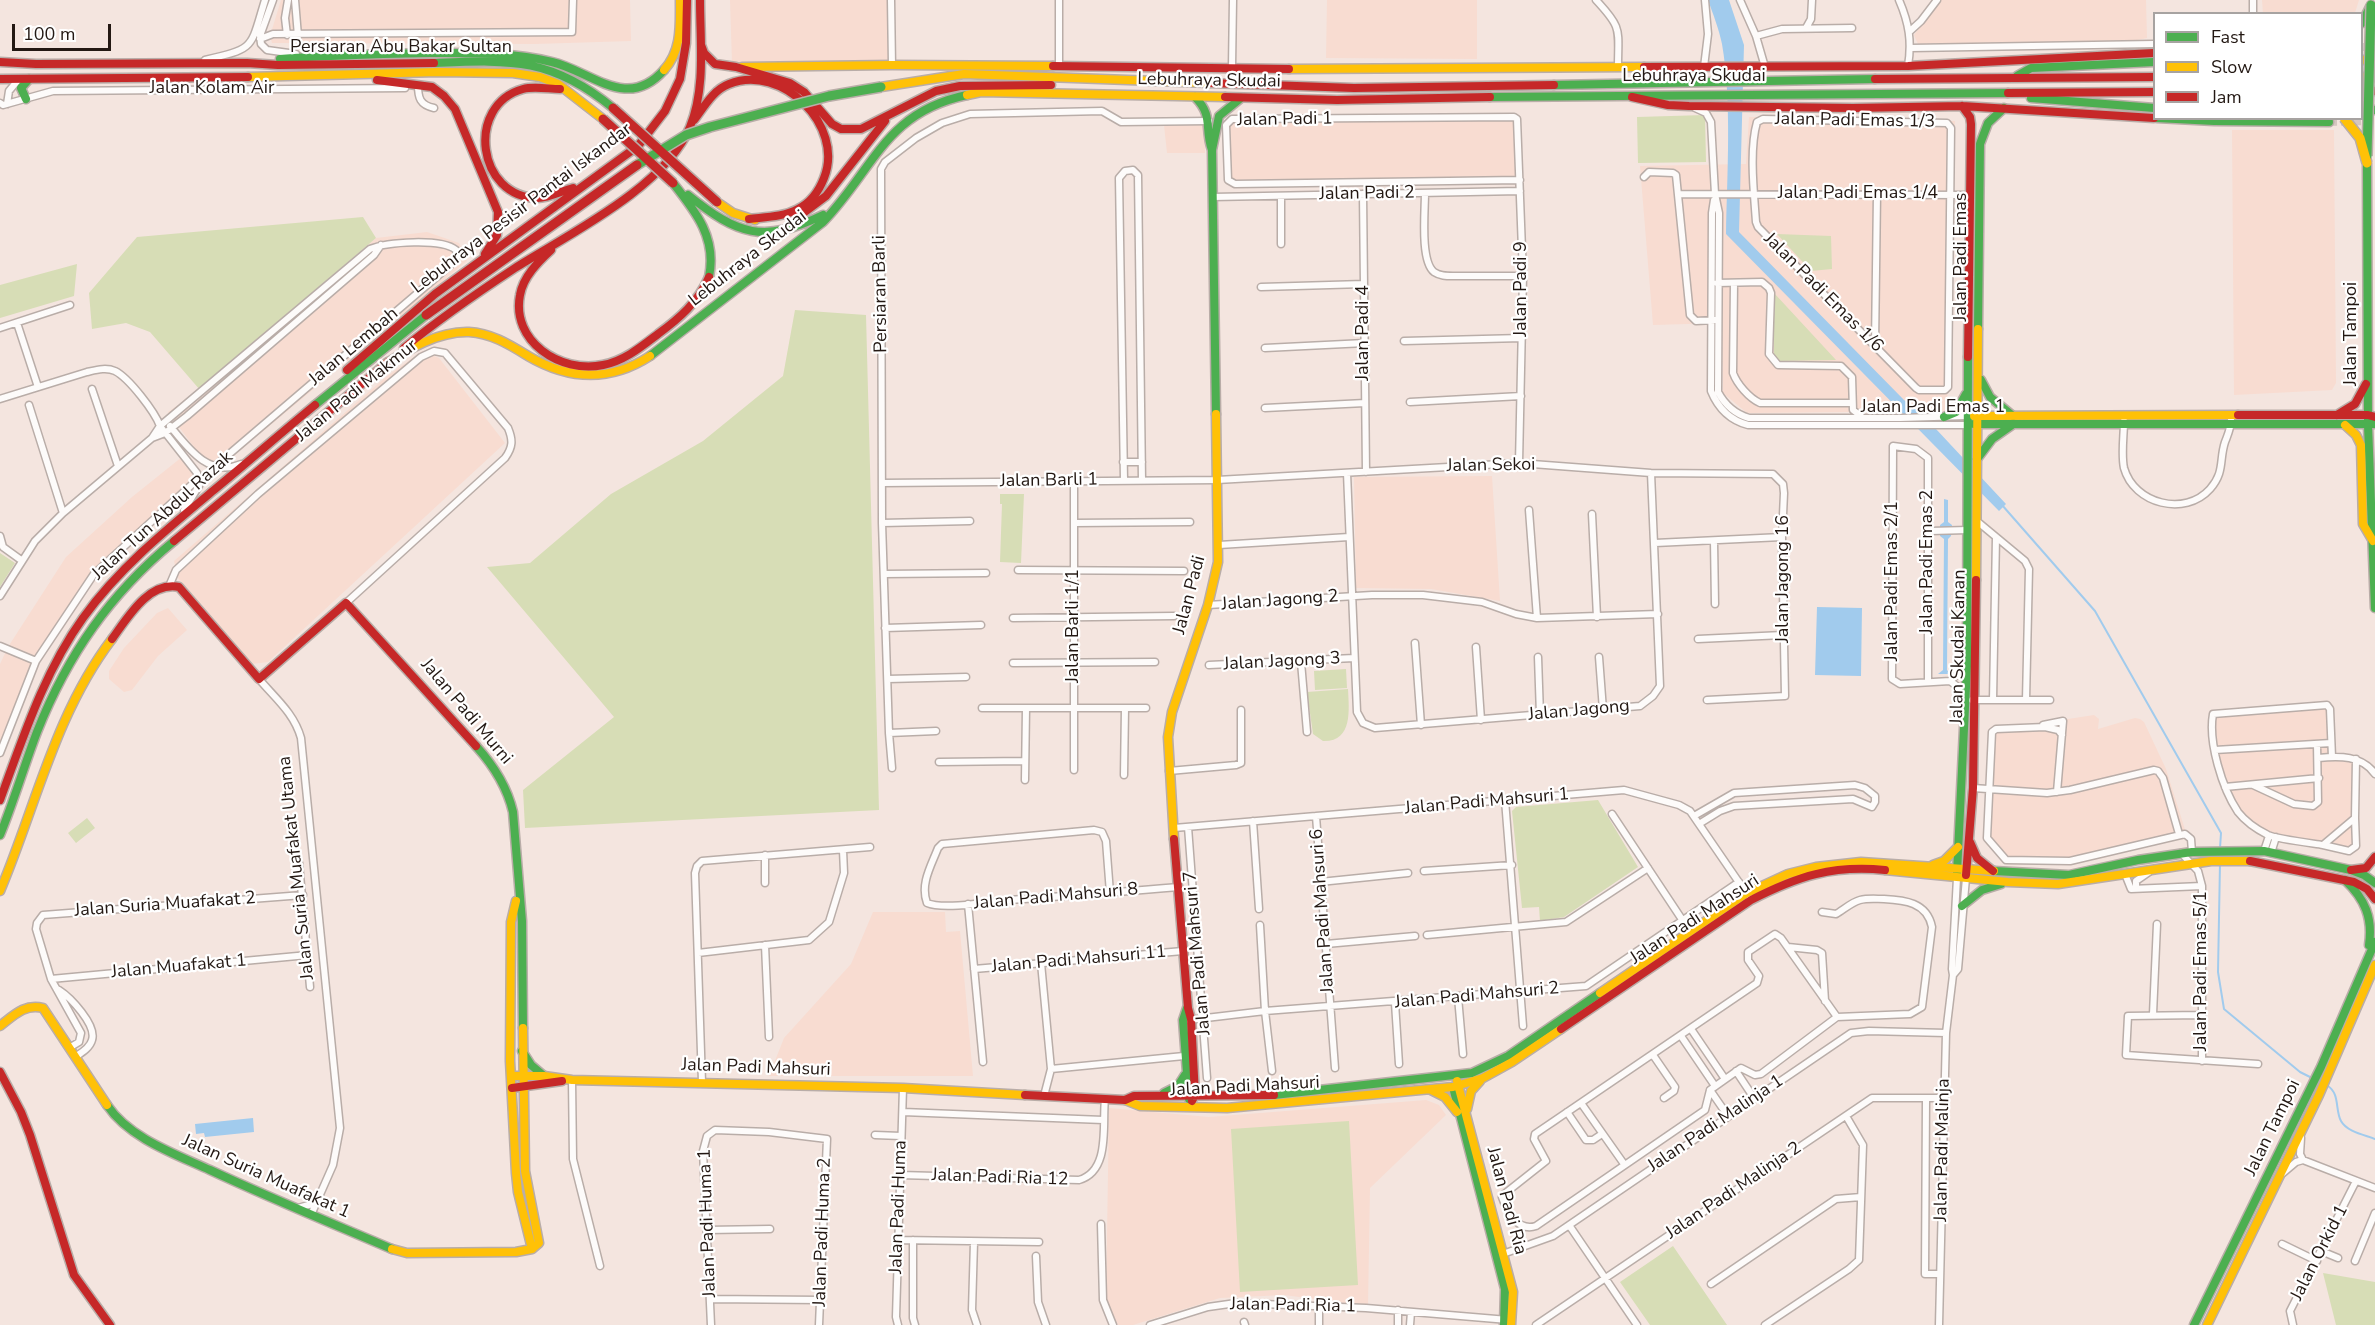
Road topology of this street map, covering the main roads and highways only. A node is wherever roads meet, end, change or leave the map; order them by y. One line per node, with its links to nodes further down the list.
1 (680, 0): 11 (main road)
2 (687, 0): 38 (main road, Lebuhraya Pesisir Pantai Iskandar)
3 (700, 0): 6 (main road)
4 (2371, 3): 5 (main road); 8 (main road, Jalan Tampoi, bridge)
5 (2363, 19)
6 (700, 38): 12 (main road); 35 (main road)
7 (2153, 53): 12 (main road)
8 (2369, 60): 30 (main road, Jalan Tampoi, bridge)
9 (0, 62): 11 (main road, Persiaran Abu Bakar Sultan)
10 (2153, 62): 14 (main road)
11 (247, 63): 41 (main road, Persiaran Abu Bakar Sultan, bridge)
12 (736, 67): 27 (main road)
13 (342, 76): 17 (main road, Persiaran Abu Bakar Sultan); 19 (main road, Persiaran Abu Bakar Sultan); 43 (main road)
14 (2014, 77): 15 (main road, Lebuhraya Skudai); 18 (main road, Lebuhraya Skudai)
15 (2153, 77)
16 (0, 79): 17 (main road, Persiaran Abu Bakar Sultan)
17 (30, 79): 25 (main road)
18 (1105, 80): 27 (main road); 44 (main road, Lebuhraya Skudai, bridge)
19 (569, 91): 38 (main road); 39 (main road, Persiaran Abu Bakar Sultan, bridge)
20 (1998, 92): 21 (main road, Lebuhraya Skudai); 22 (main road, Lebuhraya Skudai); 29 (main road)
21 (2153, 92)
22 (1625, 94): 24 (main road, Lebuhraya Skudai); 26 (main road)
23 (1195, 97): 24 (main road, Lebuhraya Skudai); 36 (main road, Jalan Padi); 40 (main road, Lebuhraya Skudai)
24 (1241, 98): 36 (main road, Jalan Padi)
25 (26, 99)
26 (1962, 106): 28 (main road); 48 (main road, Jalan Padi Emas)
27 (898, 108): 41 (main road)
28 (2004, 108): 31 (main road); 46 (main road, Jalan Padi Emas)
29 (2153, 108)
30 (2368, 110): 37 (main road, Jalan Tampoi, bridge)
31 (2153, 118)
32 (2185, 120): 34 (main road)
33 (2346, 120): 37 (main road, bridge)
34 (2329, 122)
35 (690, 127): 41 (main road); 42 (main road)
36 (1212, 150): 86 (main road, Jalan Padi)
37 (2367, 166): 47 (main road, Jalan Tampoi)
38 (595, 177): 43 (main road, Lebuhraya Pesisir Pantai Iskandar)
39 (673, 183): 40 (main road); 42 (main road)
40 (837, 208): 45 (main road, Lebuhraya Skudai)
41 (749, 219)
42 (567, 235): 45 (main road)
43 (472, 267): 49 (main road, Lebuhraya Pesisir Pantai Iskandar)
44 (426, 315): 49 (main road, Jalan Tun Abdul Razak)
45 (384, 365): 65 (main road, Jalan Tun Abdul Razak)
46 (1979, 371): 53 (main road, Jalan Padi Emas); 54 (main road)
47 (2369, 376): 50 (main road); 56 (main road, Jalan Tampoi)
48 (1968, 391): 51 (main road); 52 (main road, Jalan Padi Emas)
49 (310, 409): 64 (main road, Jalan Tun Abdul Razak)
50 (2337, 415): 55 (main road, Jalan Padi Emas 1); 56 (main road, Jalan Padi Emas 1)
51 (1938, 419)
52 (1967, 420): 53 (main road, Jalan Padi Emas 1); 63 (main road, Jalan Skudai Kanan)
53 (1977, 420): 54 (main road, Jalan Padi Emas 1); 58 (main road, Jalan Skudai Kanan)
54 (2013, 420): 55 (main road, Jalan Padi Emas 1); 58 (main road)
55 (2124, 420): 57 (main road, Jalan Padi Emas 1)
56 (2372, 420): 57 (main road, Jalan Padi Emas 1); 59 (main road, Jalan Tampoi)
57 (2345, 425): 59 (main road)
58 (1976, 464): 63 (main road, Jalan Skudai Kanan)
59 (2373, 541): 61 (main road, Jalan Tampoi)
60 (346, 603): 62 (main road, Jalan Padi Makmur); 80 (main road, Jalan Padi Murni)
61 (2375, 608)
62 (262, 682): 78 (main road, Jalan Suria Muafakat Utama)
63 (1969, 698): 66 (main road, Jalan Skudai Kanan); 67 (main road, Jalan Skudai Kanan)
64 (0, 800)
65 (0, 835)
66 (1969, 840): 73 (main road); 74 (main road, Jalan Skudai Kanan)
67 (1958, 846): 71 (main road); 74 (main road, Jalan Skudai Kanan)
68 (2234, 856): 69 (main road, Jalan Padi Mahsuri); 72 (main road, Jalan Padi Mahsuri); 75 (main road, Jalan Padi Mahsuri)
69 (2212, 857): 73 (main road, Jalan Padi Mahsuri); 76 (main road, Jalan Padi Mahsuri)
70 (2375, 857): 72 (main road)
71 (1927, 867): 74 (main road, Jalan Padi Mahsuri); 79 (main road, Jalan Padi Mahsuri)
72 (2351, 870): 77 (main road, Jalan Padi Mahsuri)
73 (1994, 871): 74 (main road, Jalan Padi Mahsuri)
74 (1962, 874): 76 (main road, Jalan Padi Mahsuri); 79 (main road, Jalan Padi Mahsuri)
75 (2345, 880): 81 (main road, Jalan Padi Mahsuri); 85 (main road)
76 (2008, 882): 82 (main road)
77 (2375, 883)
78 (0, 891)
79 (1749, 896): 91 (main road, Jalan Padi Mahsuri); 95 (main road, Jalan Padi Mahsuri)
80 (517, 899): 88 (main road, Jalan Padi Murni); 93 (main road, Jalan Padi Murni)
81 (2375, 899)
82 (1962, 906)
83 (2375, 942): 85 (main road, Jalan Tampoi)
84 (2375, 965): 89 (main road, Jalan Tampoi)
85 (2360, 979): 89 (main road, Jalan Tampoi)
86 (1186, 1020): 92 (main road, Jalan Padi); 103 (main road, Jalan Padi)
87 (0, 1026): 109 (main road, Jalan Suria Muafakat 1)
88 (522, 1050): 94 (main road, Jalan Padi Murni); 96 (main road)
89 (2326, 1068): 112 (main road, Jalan Tampoi); 113 (main road, Jalan Tampoi)
90 (0, 1072): 111 (main road)
91 (1472, 1073): 97 (main road, Jalan Padi Mahsuri); 98 (main road)
92 (1186, 1075): 102 (main road); 103 (main road, Jalan Padi)
93 (511, 1076): 94 (main road, Jalan Padi Mahsuri); 100 (main road, Jalan Padi Murni)
94 (523, 1076): 96 (main road, Jalan Padi Mahsuri); 99 (main road, Jalan Padi Murni)
95 (1483, 1078): 98 (main road, Jalan Padi Mahsuri); 108 (main road)
96 (544, 1080): 99 (main road, Jalan Padi Mahsuri); 104 (main road, Jalan Padi Mahsuri); 105 (main road)
97 (1406, 1081): 98 (main road); 103 (main road, Jalan Padi Mahsuri)
98 (1456, 1084): 101 (main road, Jalan Padi Mahsuri); 108 (main road, Jalan Padi Ria)
99 (524, 1087): 100 (main road, Jalan Padi Mahsuri); 105 (main road, Jalan Padi Murni)
100 (512, 1088): 109 (main road, Jalan Padi Murni)
101 (1427, 1090): 107 (main road, Jalan Padi Mahsuri); 108 (main road)
102 (1160, 1095): 103 (main road, Jalan Padi Mahsuri); 104 (main road, Jalan Padi Mahsuri)
103 (1192, 1097): 106 (main road); 107 (main road)
104 (1125, 1100): 106 (main road, Jalan Padi Mahsuri)
105 (525, 1105): 109 (main road, Jalan Padi Murni)
106 (1134, 1105): 107 (main road, Jalan Padi Mahsuri)
107 (1242, 1107)
108 (1464, 1117): 110 (main road, Jalan Padi Ria)
109 (532, 1249)
110 (1508, 1323)
111 (110, 1325)
112 (2194, 1325)
113 (2207, 1325)

